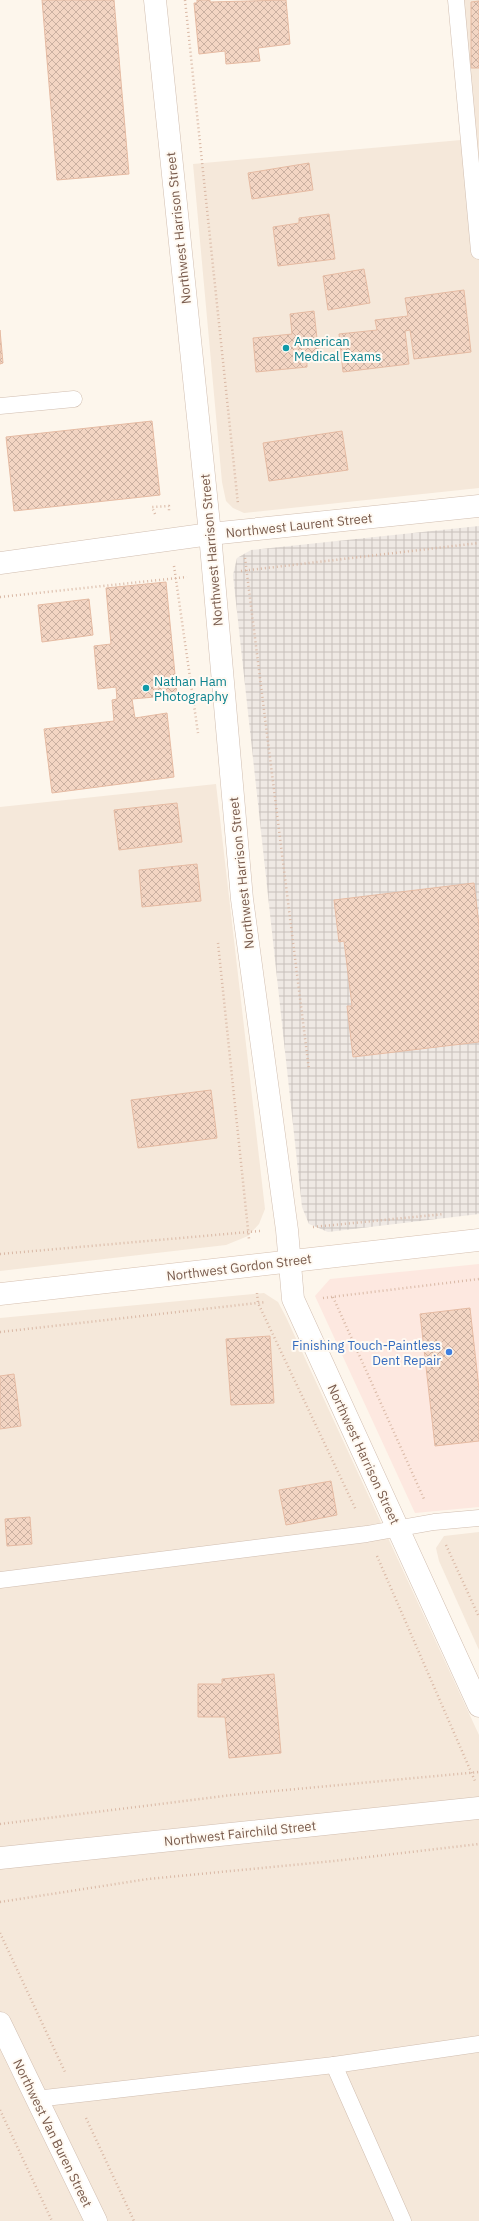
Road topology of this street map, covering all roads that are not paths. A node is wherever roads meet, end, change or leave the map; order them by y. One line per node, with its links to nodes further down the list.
1 (155, 0): 7 (street, Northwest Harrison Street)
2 (456, 0): 3 (lane)
3 (479, 251)
4 (74, 399): 5 (lane)
5 (0, 406)
6 (479, 506): 7 (street, Northwest Laurent Street)
7 (210, 534): 8 (street, Northwest Laurent Street); 10 (street, Northwest Harrison Street)
8 (0, 563)
9 (479, 1240): 10 (street, Northwest Gordon Street)
10 (289, 1261): 11 (street, Northwest Gordon Street); 13 (street, Northwest Harrison Street)
11 (0, 1294)
12 (479, 1518): 13 (lane)
13 (397, 1528): 14 (lane); 15 (street, Northwest Harrison Street)
14 (0, 1580)
15 (479, 1706)
16 (479, 1808): 17 (street, Northwest Fairchild Street)
17 (0, 1858)
18 (0, 2023): 21 (street, Northwest Van Buren Street)
19 (479, 2044): 20 (lane)
20 (334, 2065): 21 (lane); 23 (lane)
21 (36, 2099): 22 (street, Northwest Van Buren Street)
22 (96, 2221)
23 (403, 2221)

